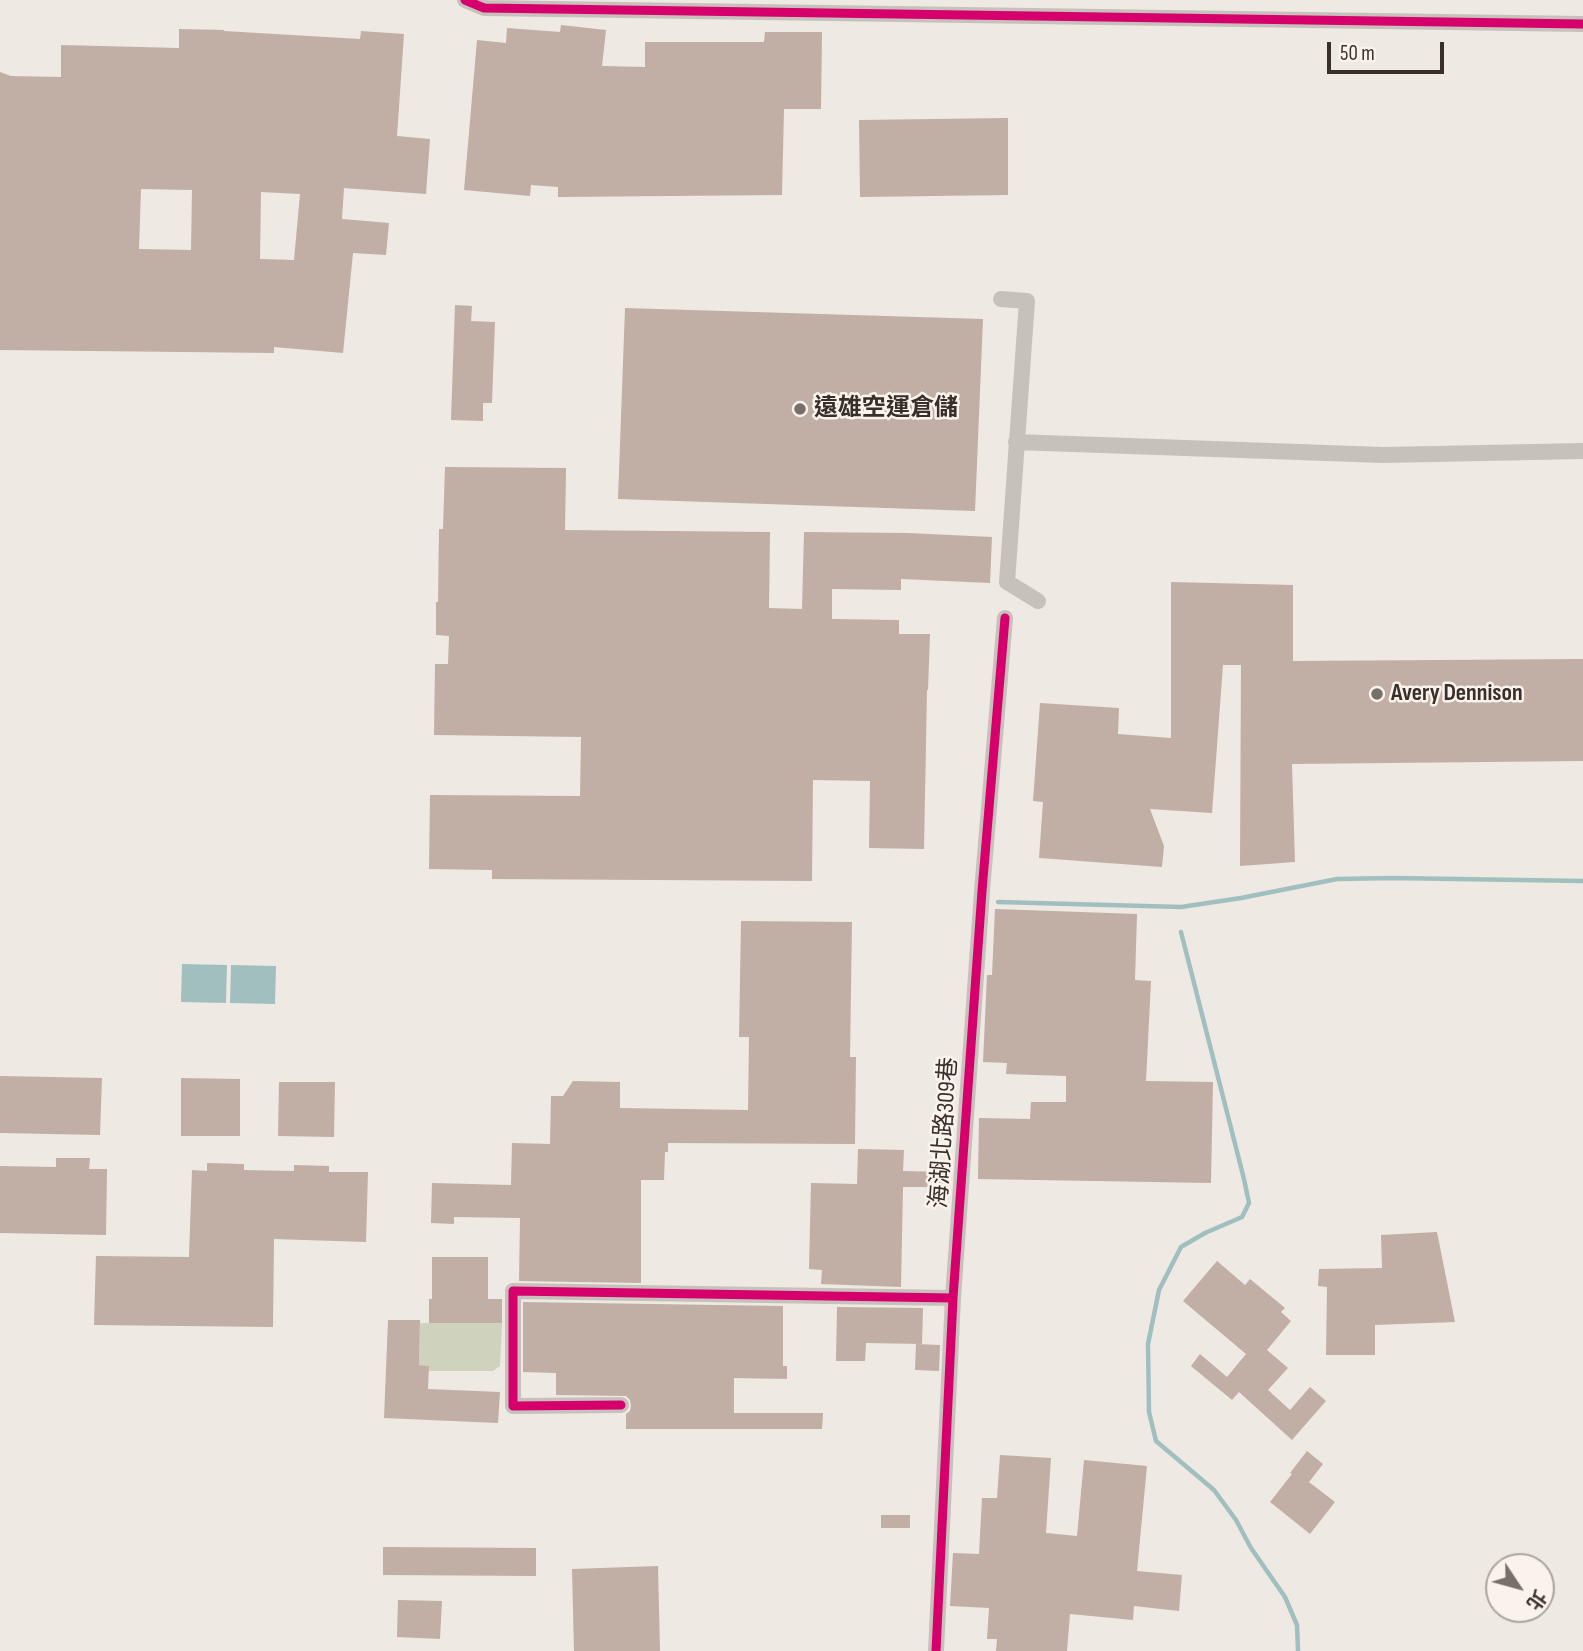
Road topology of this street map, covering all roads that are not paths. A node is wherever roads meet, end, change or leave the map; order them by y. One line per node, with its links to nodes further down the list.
1 (465, 0): 2 (street)
2 (1583, 24)
3 (1001, 299): 4 (street)
4 (1016, 442): 5 (street); 6 (street)
5 (1583, 451)
6 (1038, 601)
7 (1005, 618): 8 (street, 海湖北路309巷)
8 (953, 1298): 9 (street); 10 (street, 海湖北路309巷)
9 (621, 1405)
10 (936, 1651)

